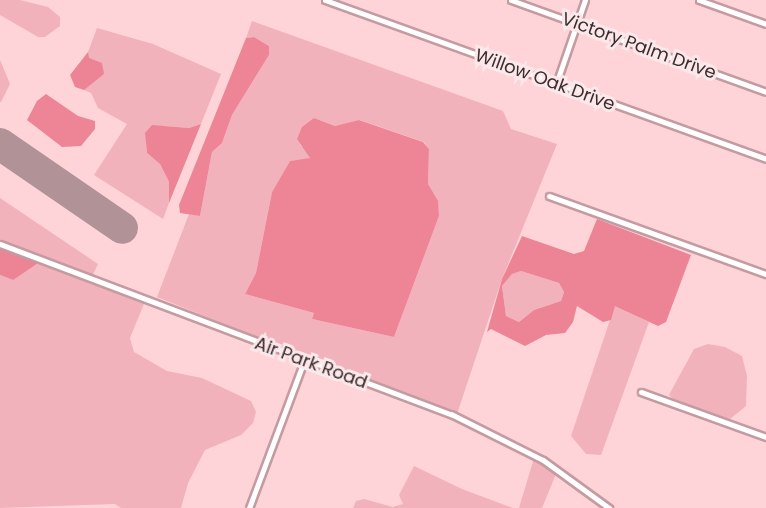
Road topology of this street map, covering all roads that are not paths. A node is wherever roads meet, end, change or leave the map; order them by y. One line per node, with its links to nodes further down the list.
1 (325, 0): 7 (street, Willow Oak Drive)
2 (511, 0): 5 (street, Victory Palm Drive)
3 (585, 0): 5 (street)
4 (699, 0): 6 (street)
5 (577, 24): 7 (street); 8 (street, Victory Palm Drive)
6 (766, 24)
7 (556, 84): 9 (street, Willow Oak Drive)
8 (766, 92)
9 (766, 159)
10 (549, 196): 12 (street)
11 (0, 244): 13 (street, Air Park Road)
12 (766, 274)
13 (304, 361): 16 (street); 17 (street, Air Park Road)
14 (641, 392): 15 (street)
15 (766, 437)
16 (249, 508)
17 (609, 508)

